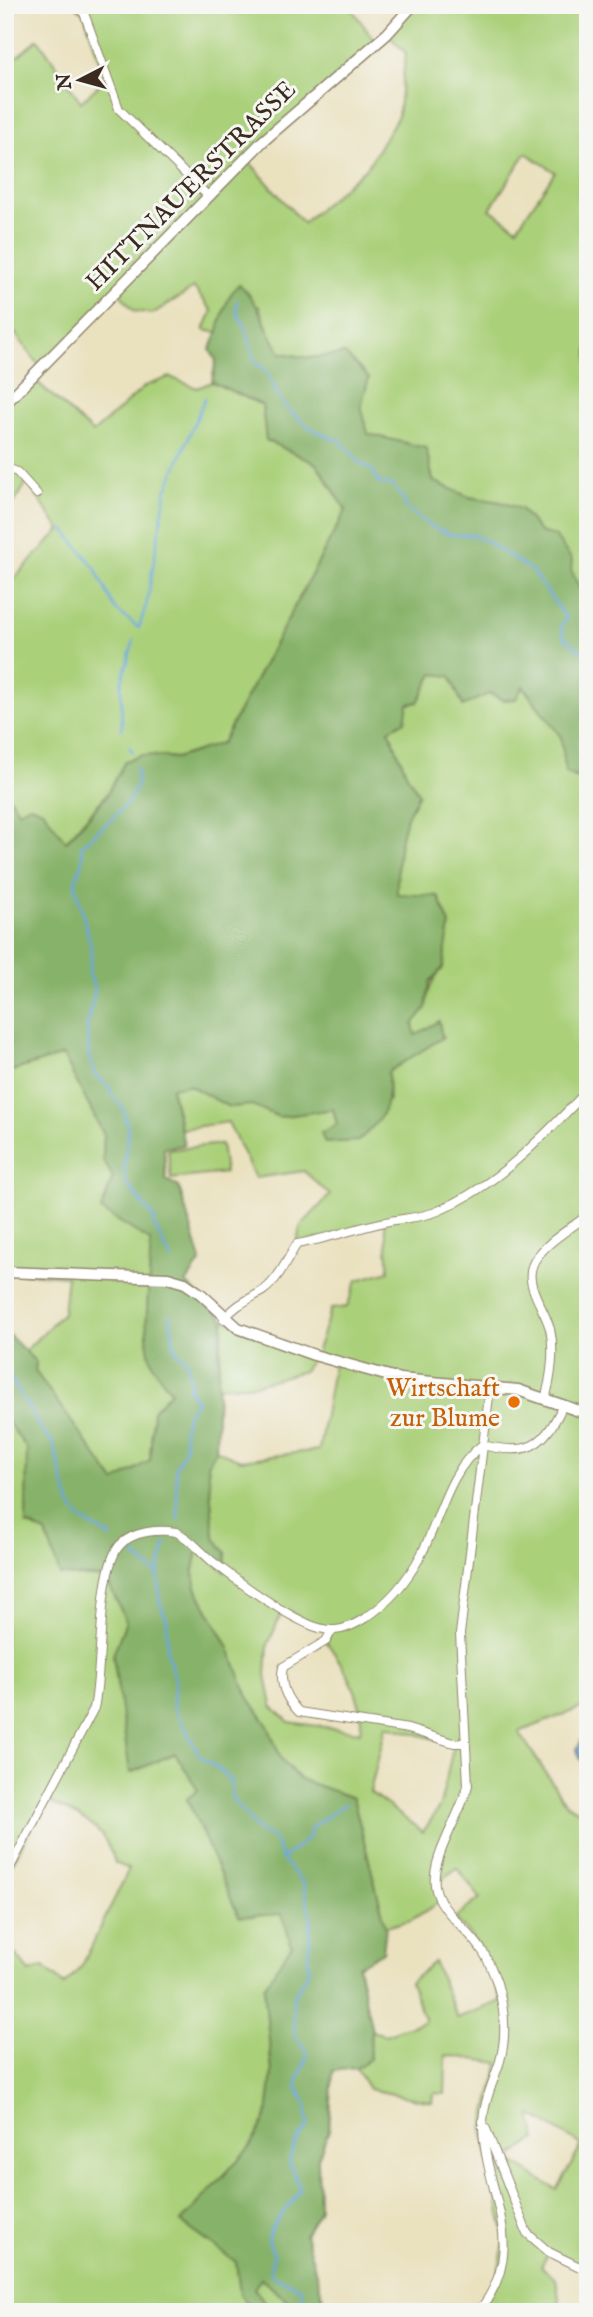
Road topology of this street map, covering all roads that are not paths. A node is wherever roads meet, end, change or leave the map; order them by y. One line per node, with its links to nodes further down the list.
1 (75, 5): 3 (street)
2 (413, 5): 3 (street, HITTNAUERSTRASSE)
3 (208, 196): 4 (street, HITTNAUERSTRASSE)
4 (5, 404)
5 (5, 467): 6 (street)
6 (37, 494)
7 (588, 1090): 10 (street)
8 (588, 1215): 12 (street)
9 (5, 1272): 10 (street)
10 (224, 1318): 11 (street)
11 (490, 1388): 12 (street); 15 (street)
12 (545, 1399): 13 (street)
13 (562, 1408): 14 (street); 15 (street)
14 (588, 1414)
15 (482, 1445): 16 (street); 17 (street)
16 (331, 1632): 17 (street); 18 (street)
17 (465, 1743): 19 (street)
18 (5, 1877)
19 (483, 2129): 20 (street); 21 (street)
20 (588, 2271)
21 (478, 2312)

